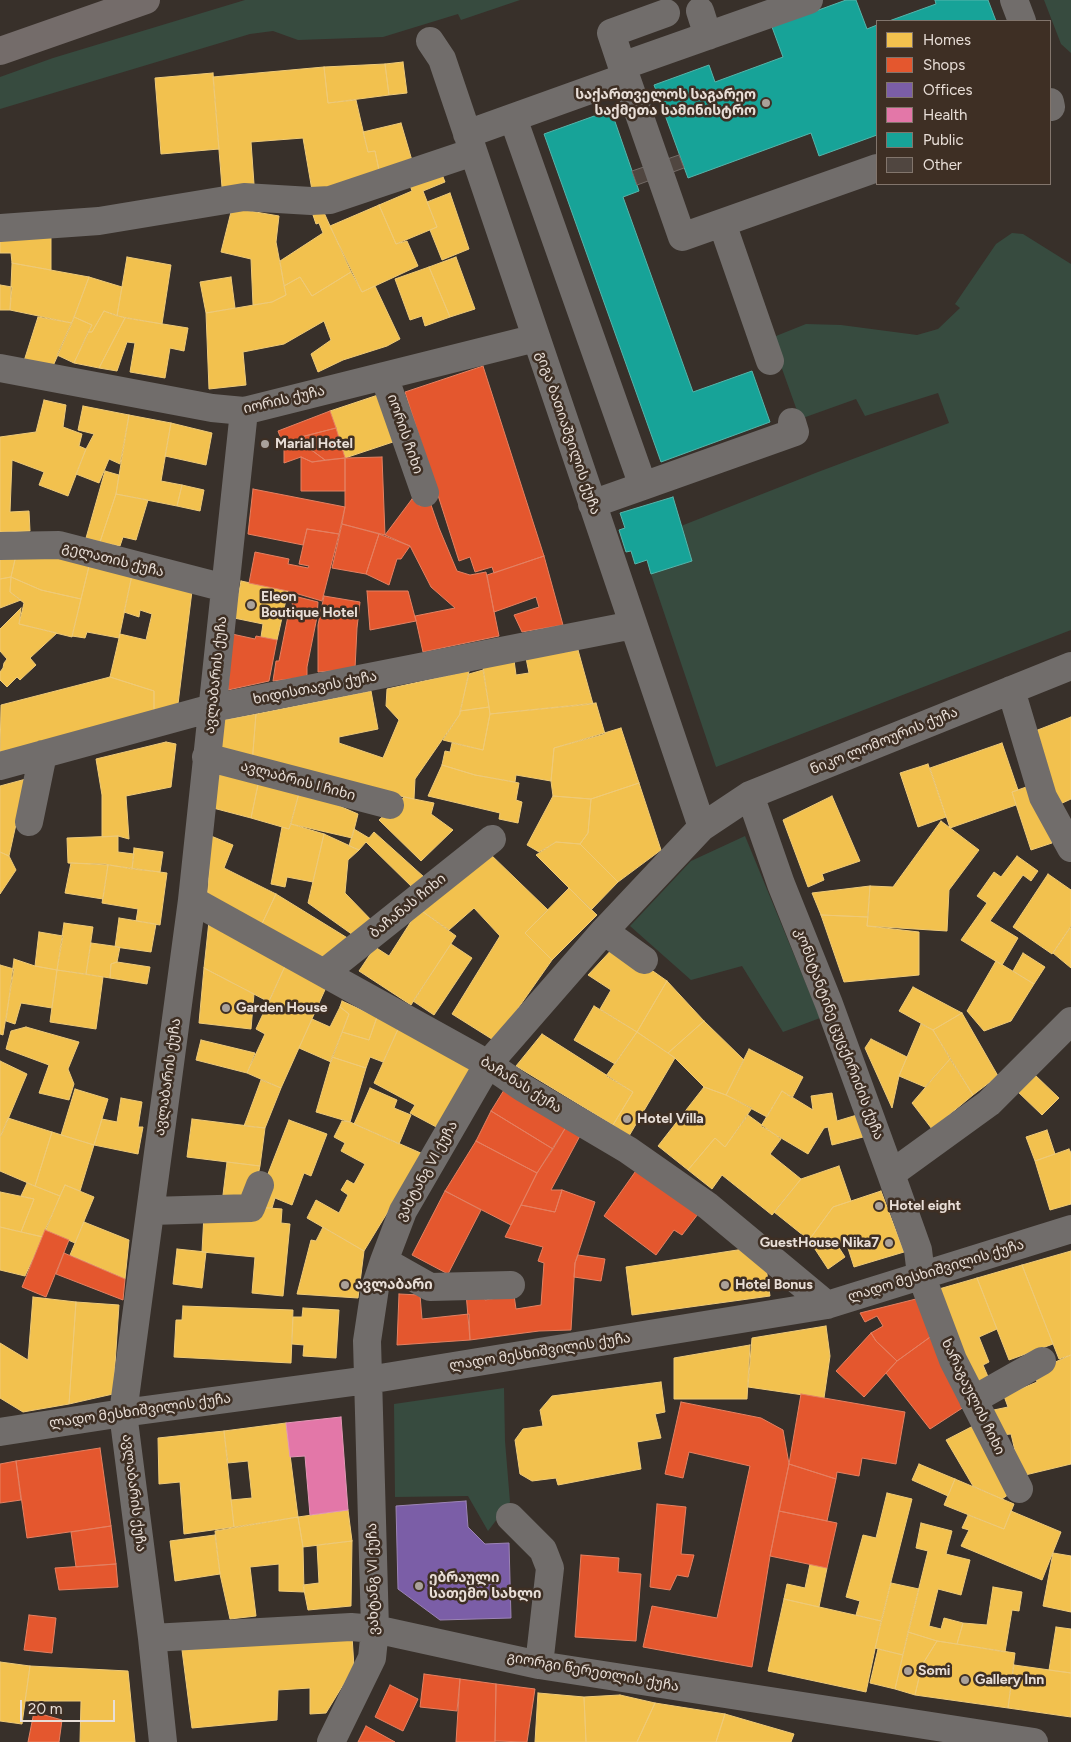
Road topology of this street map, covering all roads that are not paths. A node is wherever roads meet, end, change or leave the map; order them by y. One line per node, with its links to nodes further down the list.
1 (146, 0): 8 (main road)
2 (809, 0): 4 (street)
3 (1014, 0): 6 (street)
4 (768, 7): 9 (street)
5 (666, 13): 9 (street)
6 (1022, 20)
7 (430, 41): 11 (street, გიგა ბათიაშვილის ქუჩა)
8 (0, 51)
9 (624, 72): 10 (street); 13 (street)
10 (513, 118): 11 (street); 21 (street)
11 (470, 143): 14 (street); 15 (street, გიგა ბათიაშვილის ქუჩა)
12 (876, 168): 13 (street)
13 (722, 223): 16 (street)
14 (0, 228)
15 (536, 338): 18 (street, იორის ქუჩა); 23 (street, გიგა ბათიაშვილის ქუჩა)
16 (770, 361)
17 (0, 368): 19 (street, იორის ქუჩა)
18 (384, 376): 19 (street, იორის ქუჩა); 22 (street, იორის ჩიხი)
19 (244, 411): 25 (street, ავლაბარის ქუჩა)
20 (799, 434): 21 (street)
21 (643, 486): 23 (street)
22 (425, 492)
23 (592, 504): 26 (street, გიგა ბათიაშვილის ქუჩა)
24 (0, 546): 25 (street, გელათის ქუჩა)
25 (225, 588): 29 (street, ავლაბარის ქუჩა)
26 (633, 624): 29 (street, ხიდისთავის ქუჩა); 36 (street, გიგა ბათიაშვილის ქუჩა)
27 (1071, 666): 28 (street, ნიკო ლომოურის ქუჩა)
28 (1011, 690): 33 (street, ნიკო ლომოურის ქუჩა); 38 (street)
29 (212, 708): 30 (street, ხიდისთავის ქუჩა); 31 (street, ავლაბარის ქუჩა)
30 (43, 754): 32 (street, ხიდისთავის ქუჩა); 35 (street)
31 (206, 757): 34 (street, ავლაბრის I ჩიხი); 39 (street, ავლაბარის ქუჩა)
32 (0, 766)
33 (750, 795): 36 (street, ნიკო ლომოურის ქუჩა); 45 (street, კონსტანტინე ცუცქირიძის ქუჩა)
34 (390, 806)
35 (29, 822)
36 (702, 827): 40 (street, ვახტანგ VI ქუჩა)
37 (492, 839): 42 (street, ბაჩანას ჩიხი)
38 (1071, 848)
39 (192, 900): 42 (street, ბაჩანას ქუჩა); 47 (street, ავლაბარის ქუჩა)
40 (604, 931): 41 (street); 44 (street, ვახტანგ VI ქუჩა)
41 (644, 960)
42 (324, 973): 44 (street, ბაჩანას ქუჩა)
43 (1071, 1021): 45 (street)
44 (488, 1064): 49 (street, ვახტანგ VI ქუჩა); 52 (street, ბაჩანას ქუჩა)
45 (891, 1174): 50 (street, კონსტანტინე ცუცქირიძის ქუჩა)
46 (260, 1185): 47 (street)
47 (150, 1211): 56 (street, ავლაბარის ქუჩა)
48 (1071, 1229): 50 (street, ლადო მესხიშვილის ქუჩა)
49 (384, 1261): 51 (street); 54 (street, ვახტანგ VI ქუჩა)
50 (921, 1275): 52 (street, ლადო მესხიშვილის ქუჩა); 55 (street, ხარაგაულის ჩიხი)
51 (511, 1286)
52 (827, 1305): 54 (street, ლადო მესხიშვილის ქუჩა)
53 (1042, 1361): 55 (street)
54 (368, 1380): 56 (street, ლადო მესხიშვილის ქუჩა); 60 (street, ვახტანგ VI ქუჩა)
55 (973, 1400): 58 (street, ხარაგაულის ჩიხი)
56 (123, 1412): 57 (street, ლადო მესხიშვილის ქუჩა); 61 (street, ავლაბარის ქუჩა)
57 (0, 1432)
58 (1019, 1489)
59 (510, 1517): 62 (street)
60 (375, 1629): 61 (street, გიორგი წერეთლის ქუჩა); 62 (street, გიორგი წერეთლის ქუჩა); 64 (street, ვახტანგ VI ქუჩა)
61 (152, 1638): 63 (street, ავლაბარის ქუჩა)
62 (539, 1665): 65 (street, გიორგი წერეთლის ქუჩა)
63 (163, 1742)
64 (331, 1742)
65 (1034, 1742)

